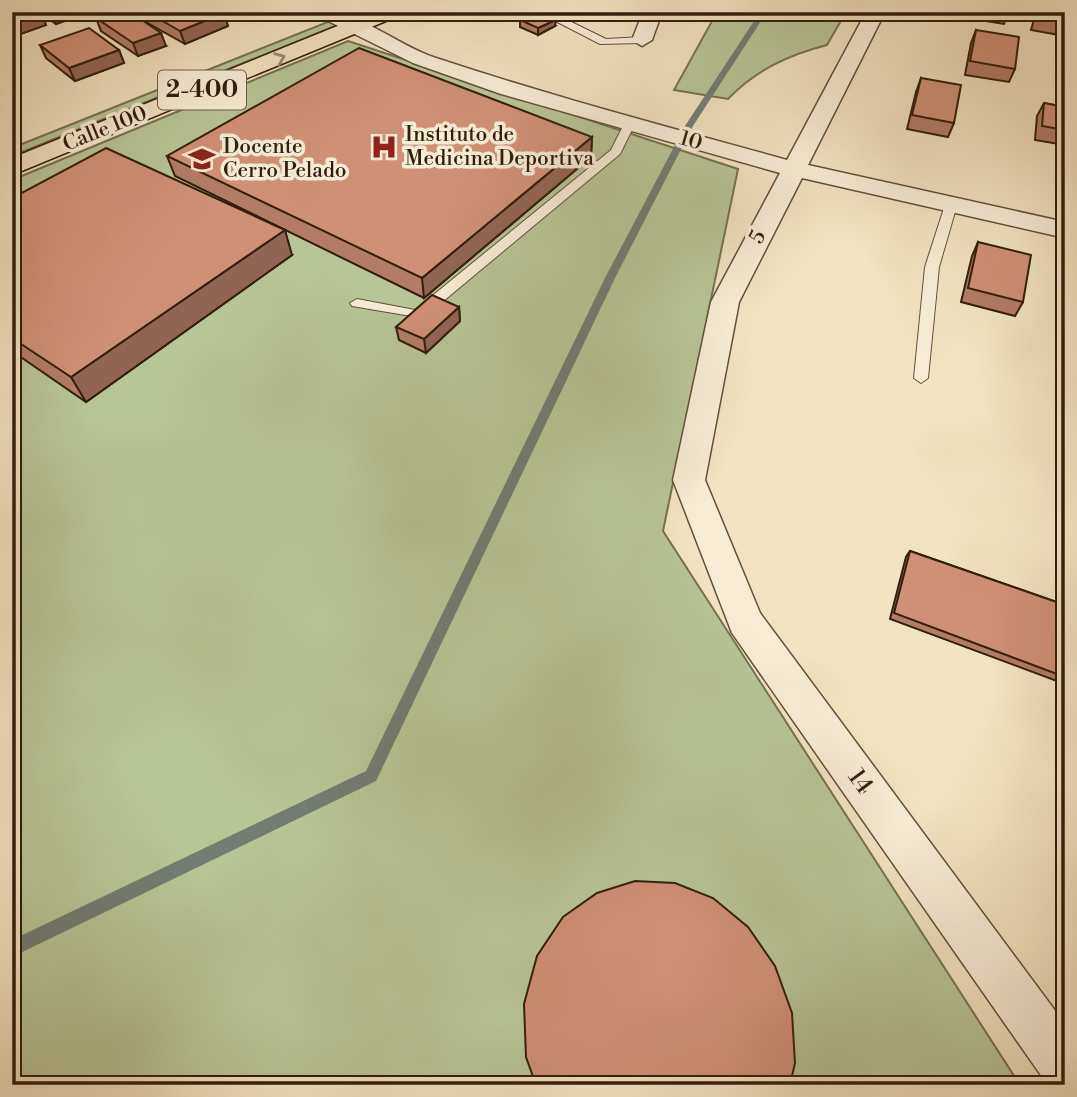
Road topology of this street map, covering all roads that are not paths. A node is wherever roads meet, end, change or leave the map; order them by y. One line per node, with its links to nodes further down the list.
1 (391, 12): 6 (highway, Calle 100 / 2-400)
2 (543, 12): 7 (lane)
3 (653, 12): 7 (street)
4 (876, 12): 11 (street, 5)
5 (332, 13): 6 (street, 10); 8 (highway, 2-400)
6 (355, 28): 9 (street, 10); 10 (highway, Calle 100 / 2-400, one-way to 6)
7 (642, 40)
8 (227, 54)
9 (629, 124): 11 (street, 10); 14 (lane)
10 (12, 167)
11 (793, 170): 12 (street, 10); 16 (street, 5)
12 (951, 205): 13 (street, 10); 15 (lane)
13 (1065, 230)
14 (357, 303)
15 (921, 378)
16 (689, 480): 17 (street, 14)
17 (1065, 1066)

